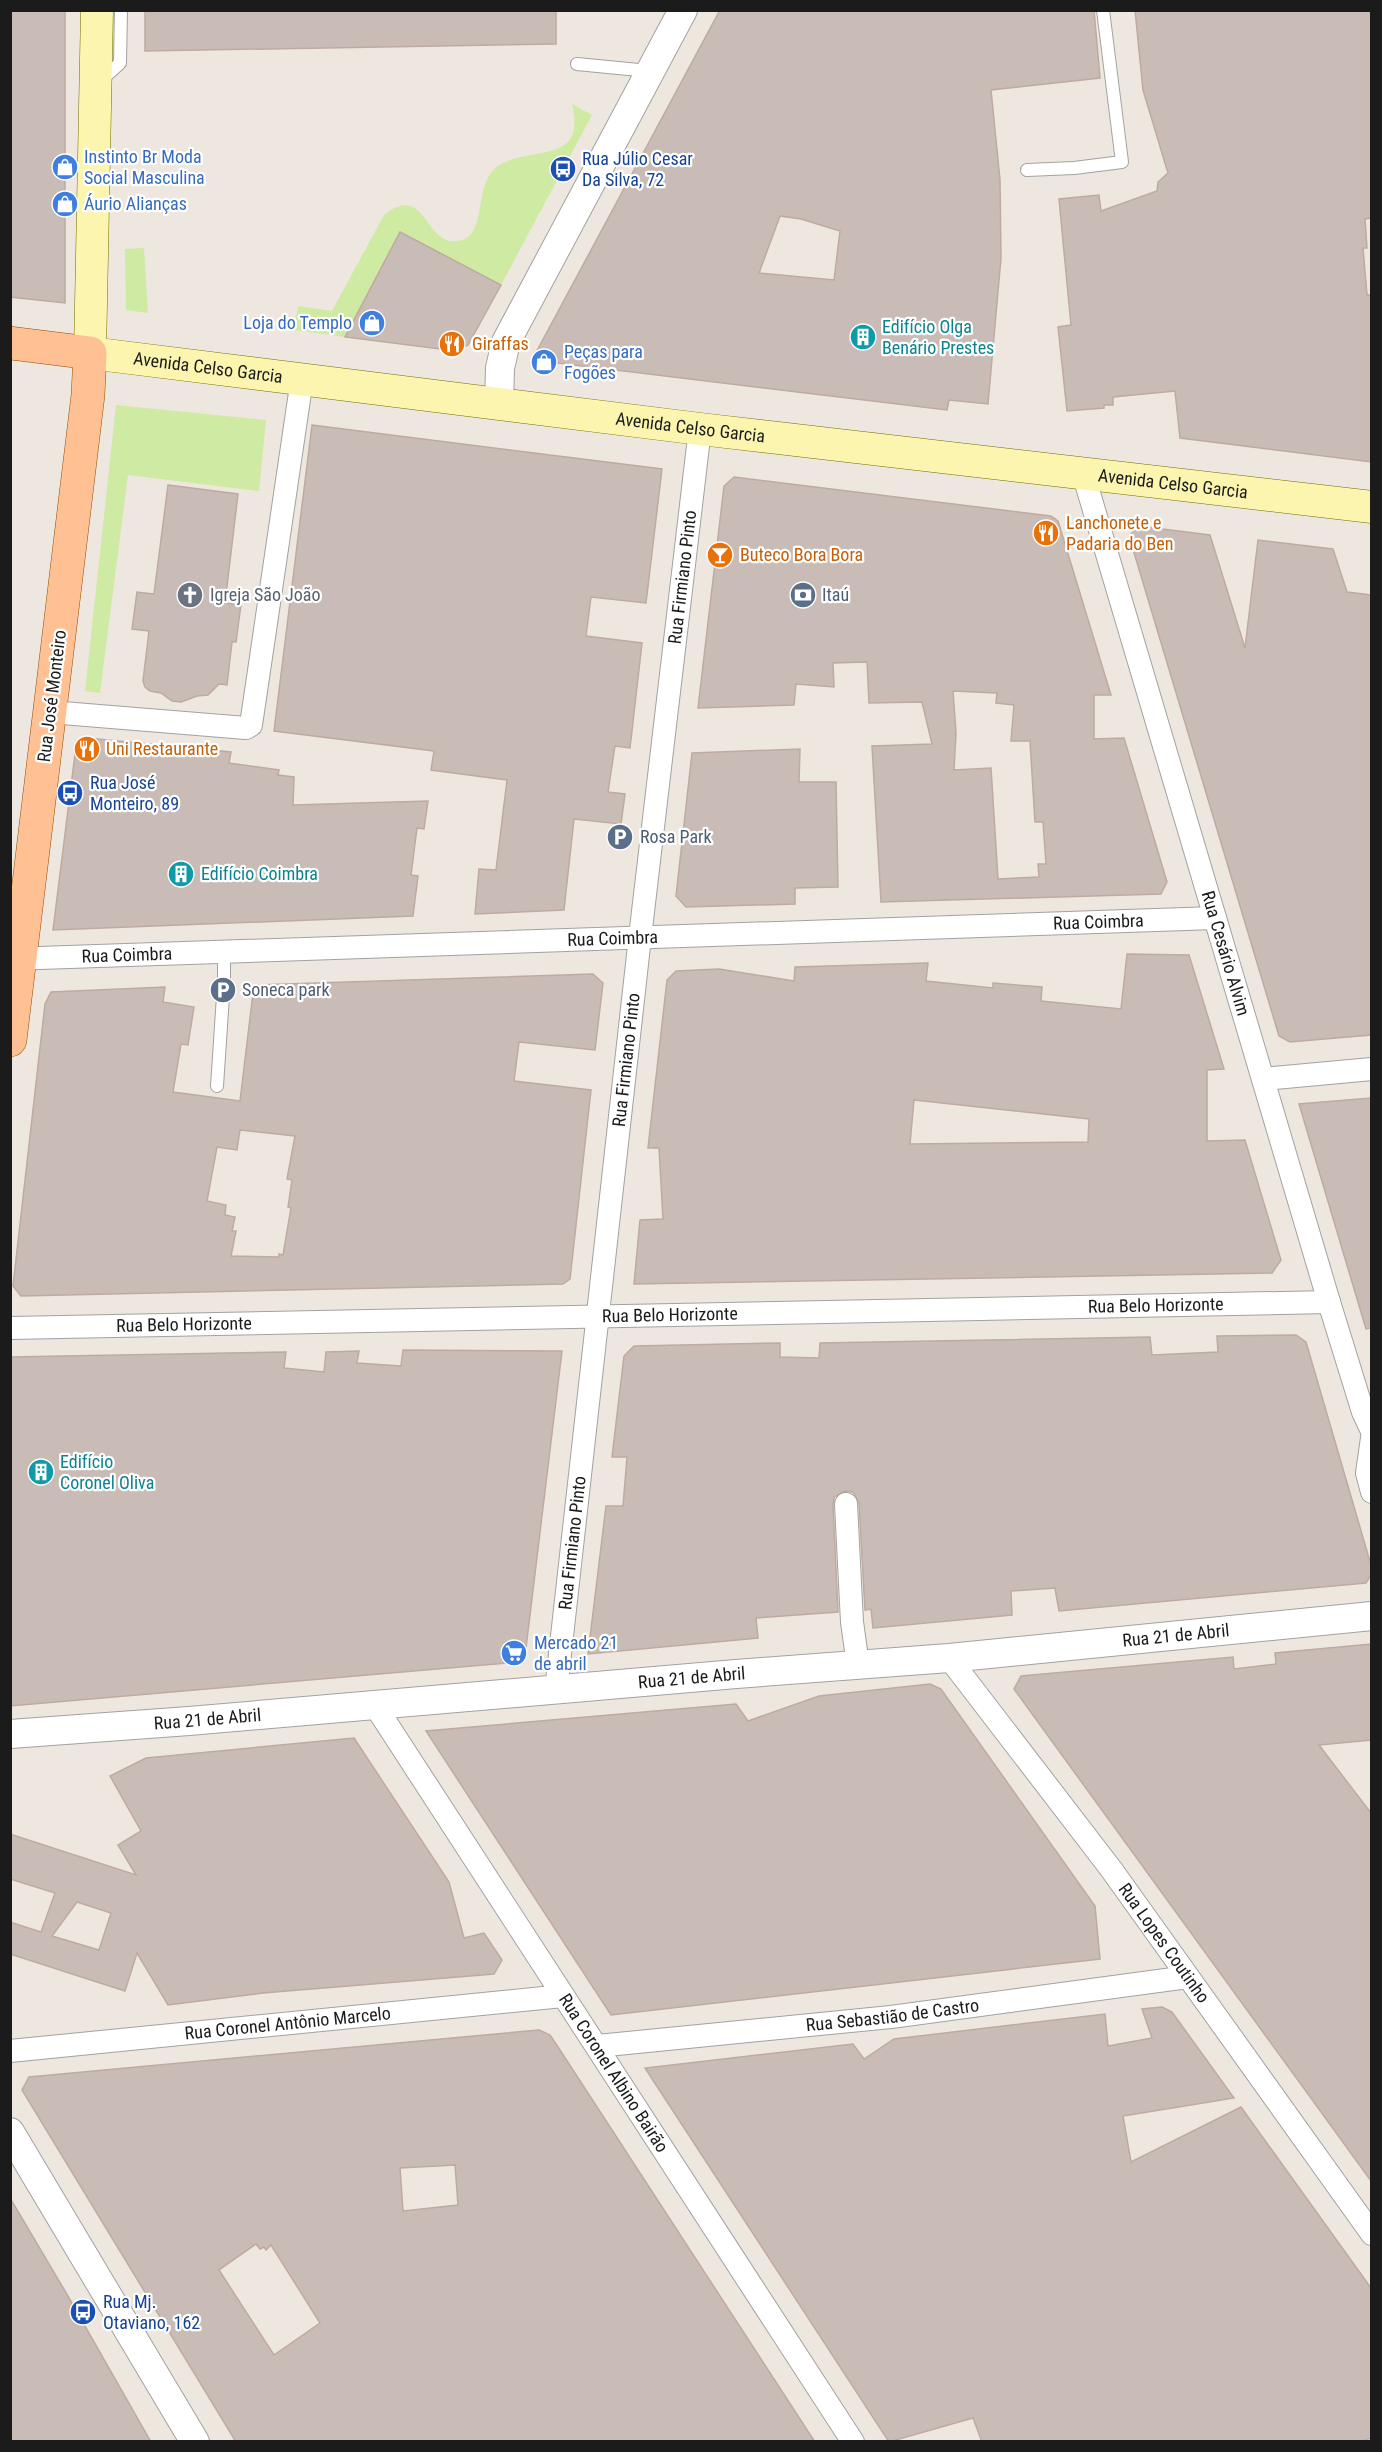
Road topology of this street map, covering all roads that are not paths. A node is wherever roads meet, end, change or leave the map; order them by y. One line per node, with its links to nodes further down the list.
1 (97, 10): 7 (main road)
2 (121, 10): 7 (lane)
3 (683, 10): 6 (street)
4 (1103, 10): 8 (lane)
5 (577, 64): 6 (lane)
6 (650, 71): 12 (street)
7 (96, 84): 10 (main road)
8 (1027, 170)
9 (10, 343): 10 (main road, Avenida Celso Garcia)
10 (90, 353): 11 (main road, Avenida Celso Garcia); 16 (main road, Rua José Monteiro)
11 (302, 379): 12 (main road, Avenida Celso Garcia); 16 (street)
12 (499, 404): 13 (main road, Avenida Celso Garcia)
13 (700, 429): 14 (main road, Avenida Celso Garcia); 18 (street, Rua Firmiano Pinto)
14 (1083, 473): 15 (main road, Avenida Celso Garcia); 17 (street, Rua Cesário Alvim)
15 (1371, 507)
16 (50, 712): 20 (main road, Rua José Monteiro)
17 (1215, 918): 18 (street, Rua Coimbra); 23 (street, Rua Cesário Alvim)
18 (640, 937): 19 (street, Rua Coimbra); 26 (street, Rua Firmiano Pinto)
19 (224, 952): 20 (street, Rua Coimbra); 24 (lane)
20 (15, 959): 21 (main road, Rua José Monteiro)
21 (10, 1040)
22 (1371, 1069): 23 (street)
23 (1263, 1079): 25 (street, Rua Cesário Alvim)
24 (217, 1086)
25 (1329, 1302): 26 (street, Rua Belo Horizonte); 28 (street, Rua Cesário Alvim)
26 (598, 1316): 27 (street, Rua Belo Horizonte); 35 (street, Rua Firmiano Pinto)
27 (10, 1328)
28 (1371, 1431)
29 (1371, 1438): 30 (street)
30 (1371, 1492)
31 (846, 1504): 34 (street)
32 (1371, 1616): 33 (street, Rua 21 de Abril)
33 (948, 1658): 34 (street, Rua 21 de Abril); 38 (street, Rua Lopes Coutinho)
34 (858, 1665): 35 (street, Rua 21 de Abril)
35 (556, 1690): 36 (street, Rua 21 de Abril)
36 (374, 1704): 37 (street, Rua 21 de Abril); 39 (street, Rua Coronel Albino Bairão)
37 (10, 1734)
38 (1188, 1977): 40 (street, Rua Sebastião de Castro); 43 (street, Rua Lopes Coutinho)
39 (563, 1996): 40 (street, Rua Coronel Albino Bairão); 41 (street, Rua Coronel Antônio Marcelo)
40 (597, 2046): 45 (street, Rua Coronel Albino Bairão)
41 (10, 2051)
42 (10, 2132): 44 (street)
43 (1371, 2234)
44 (195, 2442)
45 (853, 2442)

